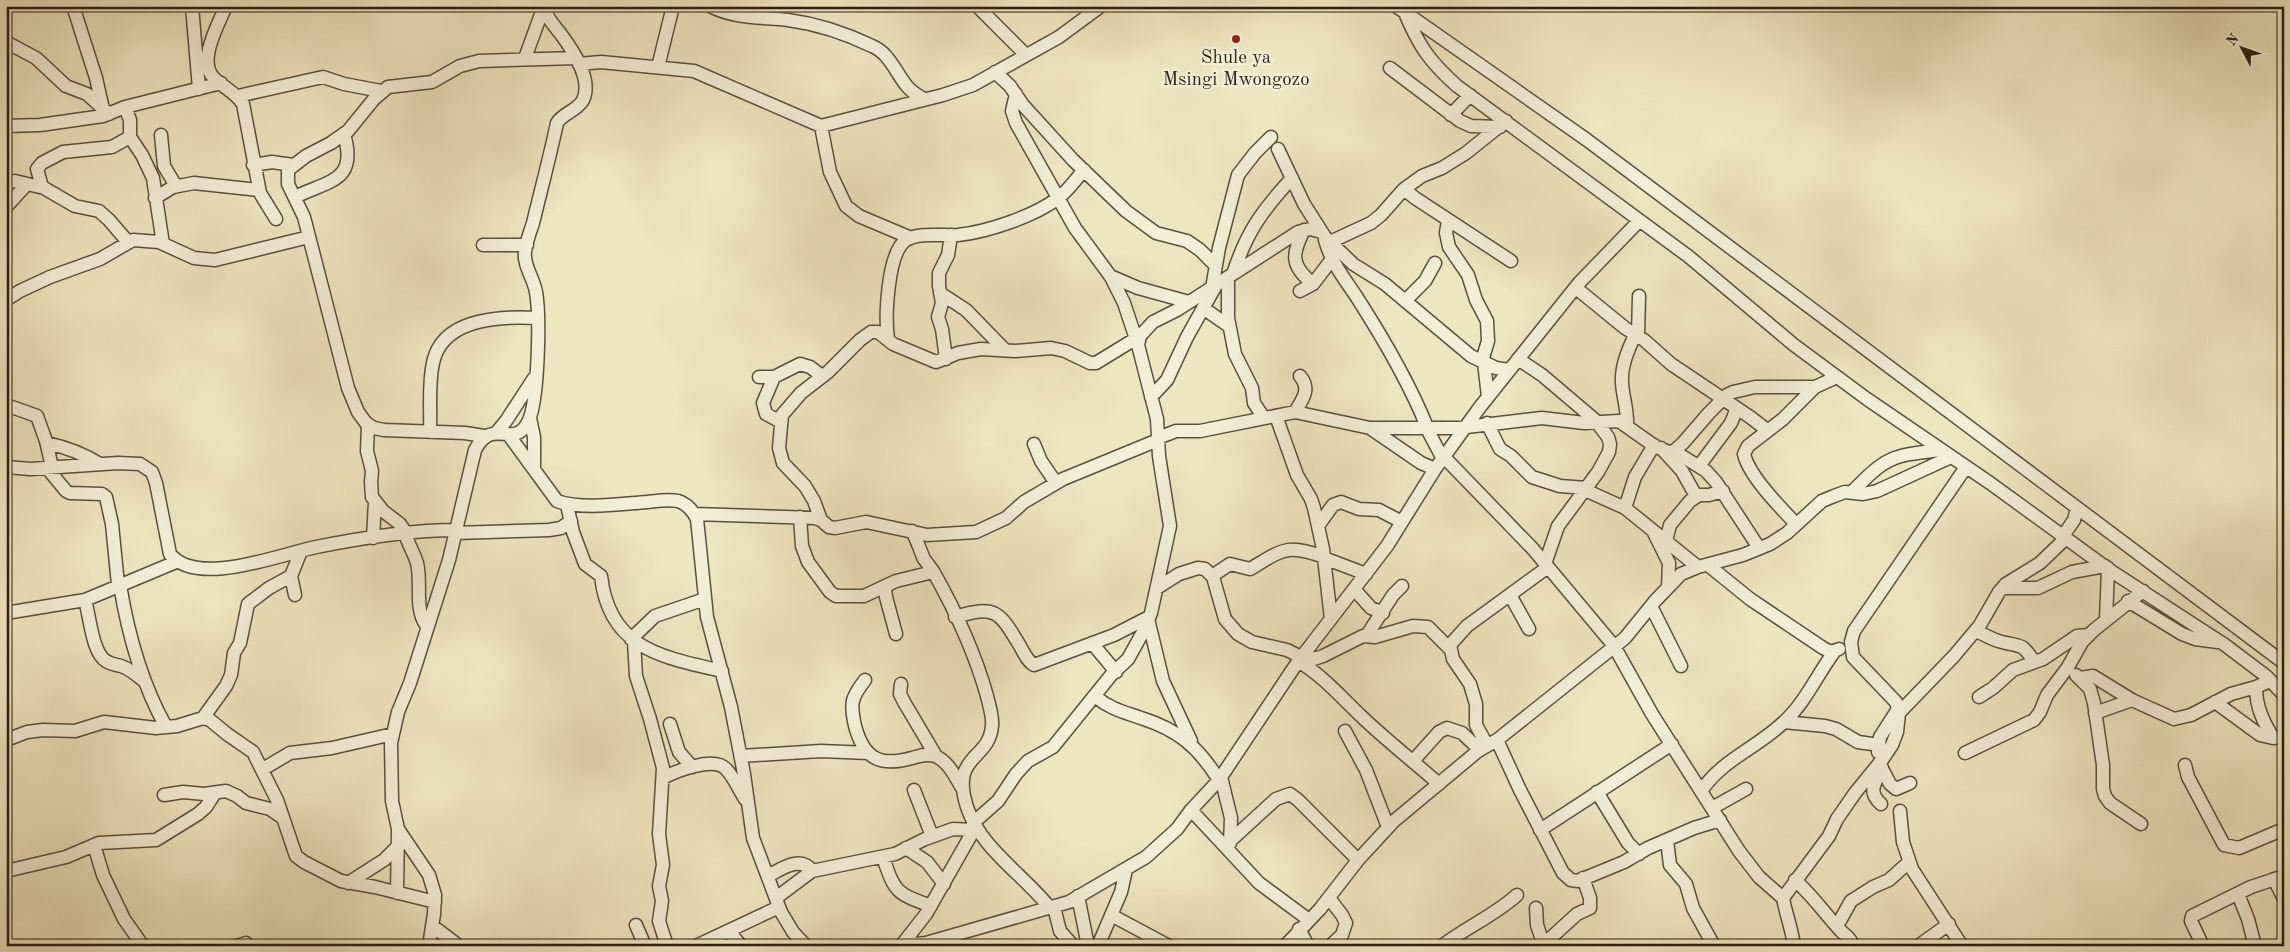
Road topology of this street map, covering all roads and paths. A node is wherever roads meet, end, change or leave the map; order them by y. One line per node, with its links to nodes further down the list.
1 (73, 6): 25 (street)
2 (192, 6): 18 (street)
3 (226, 6): 17 (street)
4 (544, 6): 12 (street); 13 (street)
5 (673, 6): 14 (street)
6 (710, 6): 23 (street)
7 (977, 6): 11 (street)
8 (1101, 6): 11 (street)
9 (1400, 9): 21 (street); 139 (street)
10 (6, 42): 25 (street)
11 (1026, 55): 16 (street)
12 (525, 58): 13 (street); 19 (street)
13 (577, 61): 14 (street); 65 (street)
14 (658, 67): 30 (street)
15 (1390, 68): 26 (street)
16 (995, 72): 20 (street); 23 (street)
17 (221, 84): 18 (street); 22 (street)
18 (199, 89): 24 (street)
19 (381, 91): 22 (street); 31 (street)
20 (1016, 94): 40 (street); 52 (street)
21 (1470, 95): 26 (street); 28 (street)
22 (238, 96): 39 (street)
23 (924, 100): 30 (street)
24 (125, 107): 25 (street); 33 (street)
25 (106, 111): 29 (street)
26 (1451, 115): 27 (street)
27 (1463, 122): 28 (street); 35 (street)
28 (1503, 124): 35 (street); 56 (street)
29 (6, 126)
30 (821, 126): 61 (street)
31 (344, 134): 37 (street); 50 (street)
32 (161, 135): 38 (street)
33 (130, 137): 41 (street); 46 (street)
34 (1271, 137): 69 (street)
35 (1481, 143): 48 (street)
36 (1278, 149): 42 (street)
37 (293, 165): 39 (street); 50 (street)
38 (164, 166): 41 (street); 45 (street)
39 (254, 168): 47 (street); 49 (street)
40 (1084, 170): 52 (street); 69 (street)
41 (149, 171): 51 (street)
42 (1292, 178): 60 (street); 71 (street)
43 (6, 182): 44 (street)
44 (27, 184): 46 (street); 53 (street)
45 (176, 186): 47 (street); 51 (street)
46 (42, 187): 62 (street)
47 (238, 187): 49 (street)
48 (1404, 188): 55 (street); 60 (street)
49 (259, 190): 54 (street)
50 (295, 197): 59 (street)
51 (155, 198): 63 (street)
52 (1059, 198): 58 (street); 70 (street)
53 (6, 207)
54 (276, 219)
55 (1448, 220): 67 (street); 90 (street)
56 (1639, 221): 74 (street); 97 (street)
57 (1304, 230): 60 (street); 71 (street); 72 (street)
58 (951, 235): 61 (street); 76 (street)
59 (309, 237): 63 (street); 110 (street)
60 (1325, 237): 66 (street); 79 (street)
61 (911, 238): 86 (street)
62 (128, 242): 63 (street); 78 (street)
63 (162, 244)
64 (483, 245): 65 (street)
65 (527, 245): 82 (street)
66 (1332, 259): 72 (street); 114 (street)
67 (1511, 262)
68 (1436, 263): 79 (street)
69 (1216, 266): 73 (street)
70 (1110, 276): 80 (street); 85 (street)
71 (1231, 276): 73 (street); 83 (street)
72 (1313, 284): 75 (street)
73 (1214, 286): 80 (street); 81 (street)
74 (1576, 288): 84 (street); 89 (street)
75 (1300, 291)
76 (940, 293): 87 (street); 88 (street)
77 (1639, 296): 84 (street)
78 (7, 297)
79 (1406, 301): 90 (street)
80 (1190, 302): 81 (street); 85 (street)
81 (1203, 308): 83 (street); 99 (street)
82 (537, 318): 92 (street); 116 (street)
83 (1229, 326): 105 (street)
84 (1637, 336): 101 (street); 112 (street)
85 (1138, 337): 87 (street); 99 (street)
86 (888, 339): 88 (street); 93 (street)
87 (1005, 350): 88 (street)
88 (946, 359)
89 (1518, 359): 91 (street); 108 (street)
90 (1483, 362): 91 (street); 100 (street)
91 (1509, 370): 100 (street)
92 (536, 376): 106 (street); 117 (street)
93 (822, 376): 96 (street); 107 (street)
94 (1300, 376): 104 (street)
95 (760, 377): 96 (street)
96 (774, 377): 107 (street)
97 (1838, 377): 98 (street); 123 (street)
98 (1815, 387): 101 (street); 115 (street)
99 (1151, 397): 118 (street)
100 (1488, 397): 111 (street)
101 (1723, 400): 103 (street); 122 (street)
102 (6, 405): 119 (street)
103 (1736, 408): 115 (street); 126 (street)
104 (1295, 412): 105 (street); 113 (street)
105 (1270, 417): 118 (street); 146 (street)
106 (530, 418): 117 (street); 130 (street)
107 (780, 422): 142 (street)
108 (1596, 422): 109 (street); 112 (street); 132 (street)
109 (1487, 423): 111 (street); 132 (street)
110 (368, 424): 116 (street); 136 (street)
111 (1467, 426): 114 (street); 124 (street)
112 (1627, 426): 121 (street)
113 (1370, 428): 114 (street); 124 (street)
114 (1427, 428): 124 (street)
115 (1766, 430): 145 (street)
116 (430, 432): 117 (street)
117 (496, 434): 130 (street); 149 (street)
118 (1158, 439): 131 (street); 169 (street)
119 (47, 443): 125 (street); 129 (street)
120 (1034, 444): 131 (street)
121 (1657, 447): 122 (street); 135 (street); 138 (street)
122 (1674, 451): 126 (street)
123 (1946, 454): 128 (street); 134 (street); 134 (street)
124 (1441, 462): 144 (street); 158 (street)
125 (100, 464): 129 (street); 157 (street)
126 (1699, 466): 133 (street)
127 (6, 467): 129 (street)
128 (1966, 467): 151 (street); 192 (street)
129 (49, 468): 165 (street)
130 (534, 469): 137 (street)
131 (1056, 483): 148 (street)
132 (1586, 489): 138 (street); 158 (street)
133 (1722, 491): 135 (street); 154 (street)
134 (1852, 492): 145 (street)
135 (1696, 496): 153 (street)
136 (375, 502): 150 (street); 152 (street)
137 (567, 505): 140 (street); 143 (street)
138 (1625, 508): 147 (street)
139 (2077, 508): 151 (street); 201 (street)
140 (694, 514): 141 (street); 175 (street)
141 (800, 518): 142 (street); 167 (street)
142 (821, 520): 148 (street)
143 (571, 521): 149 (street); 191 (street)
144 (1402, 522): 146 (street); 162 (street)
145 (1796, 524): 154 (street)
146 (1318, 526): 156 (street)
147 (1652, 529): 153 (street); 168 (street)
148 (912, 531): 161 (street)
149 (456, 532): 150 (street); 185 (street)
150 (406, 533): 152 (street); 185 (street)
151 (2064, 537): 160 (street); 170 (street)
152 (373, 538): 155 (street)
153 (1666, 540): 159 (street)
154 (1759, 548): 159 (street)
155 (301, 551): 157 (street); 163 (street)
156 (1324, 557): 162 (street); 164 (street); 183 (street)
157 (176, 562): 165 (street)
158 (1546, 566): 174 (street); 195 (street)
159 (1703, 566): 168 (street); 197 (street)
160 (2106, 567): 170 (street); 172 (street); 184 (street)
161 (933, 572): 167 (street); 181 (street)
162 (1366, 574): 171 (street)
163 (291, 576): 173 (street); 219 (street)
164 (1212, 576): 169 (street); 199 (street)
165 (119, 585): 176 (street); 208 (street)
166 (1402, 586): 179 (street)
167 (886, 587): 188 (street)
168 (1668, 587): 178 (street)
169 (1157, 588): 182 (street)
170 (2003, 588): 187 (street)
171 (1354, 589): 179 (street); 183 (street)
172 (2143, 591): 177 (street); 193 (street)
173 (295, 595)
174 (1510, 595): 186 (street); 196 (street)
175 (705, 599): 191 (street); 204 (street)
176 (85, 600): 180 (street); 208 (street)
177 (2128, 601): 184 (street); 193 (street)
178 (1651, 606): 195 (street); 202 (street)
179 (1383, 613): 189 (street)
180 (6, 614)
181 (955, 616): 194 (street); 244 (street)
182 (1149, 618): 194 (street); 205 (street); 230 (street)
183 (1331, 619): 199 (street)
184 (2106, 620): 190 (street)
185 (426, 625): 224 (street)
186 (1528, 629)
187 (1975, 631): 200 (street); 217 (street)
188 (896, 634)
189 (1367, 635): 196 (street); 199 (street)
190 (2089, 635): 200 (street); 203 (street)
191 (633, 640): 204 (street); 240 (street)
192 (1851, 642): 197 (street); 198 (street)
193 (2220, 642): 209 (street)
194 (1092, 643): 205 (street)
195 (1614, 646): 227 (street); 228 (street)
196 (1450, 649): 228 (street)
197 (1833, 653): 198 (street); 220 (street)
198 (1853, 657): 217 (street)
199 (1300, 658): 235 (street); 241 (street)
200 (2034, 662): 214 (street)
201 (2284, 664)
202 (1681, 666)
203 (2066, 669): 206 (street); 232 (street)
204 (722, 671): 233 (street)
205 (1116, 672): 213 (street)
206 (2080, 678): 215 (street); 218 (street)
207 (865, 680): 231 (street)
208 (144, 681): 222 (street)
209 (2270, 681): 211 (street); 212 (street)
210 (901, 684): 234 (street)
211 (2256, 688): 216 (street); 226 (street)
212 (2284, 695)
213 (1096, 697): 230 (street); 259 (street)
214 (1979, 697)
215 (2132, 700): 216 (street); 218 (street)
216 (2214, 702): 226 (street)
217 (1898, 711): 229 (street); 236 (street)
218 (2095, 713): 258 (street)
219 (204, 718): 222 (street); 239 (street)
220 (1784, 722): 229 (street); 247 (street)
221 (670, 724): 238 (street)
222 (166, 727): 225 (street)
223 (1346, 731): 260 (street)
224 (393, 734): 239 (street); 261 (street)
225 (6, 740)
226 (2280, 740)
227 (1672, 744): 247 (street); 248 (street)
228 (1488, 745): 235 (street); 243 (street); 263 (street)
229 (1879, 745): 236 (street)
230 (1194, 746): 241 (street)
231 (868, 753): 233 (street); 234 (street)
232 (1965, 753)
233 (741, 756): 252 (street)
234 (936, 756): 244 (street)
235 (1412, 761): 243 (street)
236 (1880, 765): 242 (street); 250 (street); 250 (street)
237 (2185, 765): 262 (street)
238 (692, 766): 240 (street); 252 (street)
239 (263, 769): 256 (street)
240 (663, 778): 315 (street)
241 (1220, 778): 254 (street); 267 (street)
242 (1910, 783)
243 (1439, 784): 260 (street)
244 (962, 788): 259 (street)
245 (1746, 789): 253 (street)
246 (914, 790): 264 (street)
247 (1701, 791): 253 (street)
248 (1597, 792): 263 (street); 270 (street)
249 (215, 793): 251 (street); 256 (street); 266 (street)
250 (1855, 793): 282 (street)
251 (164, 795)
252 (748, 803): 278 (street)
253 (1712, 808): 257 (street)
254 (1191, 810): 267 (street); 275 (street)
255 (1900, 812): 274 (street)
256 (283, 818): 283 (street)
257 (1720, 820): 265 (street); 291 (street)
258 (2142, 824)
259 (974, 827): 264 (street); 284 (street); 296 (street)
260 (1388, 827): 272 (street)
261 (398, 829): 268 (street); 293 (street)
262 (2284, 829)
263 (1540, 830): 280 (street)
264 (929, 838): 269 (street); 273 (street)
265 (1667, 840): 270 (street); 326 (street)
266 (94, 845): 276 (street); 311 (street)
267 (1230, 846): 272 (street); 299 (street)
268 (397, 847): 283 (street); 286 (street)
269 (906, 848): 271 (street); 273 (street)
270 (1639, 854): 280 (street)
271 (883, 857): 277 (street); 295 (street)
272 (1358, 860): 290 (street)
273 (926, 861): 284 (street)
274 (1910, 862): 279 (street); 285 (street)
275 (1126, 870): 289 (street); 298 (street)
276 (6, 871)
277 (812, 871): 278 (street); 294 (street)
278 (768, 876): 294 (street)
279 (1893, 877): 285 (street); 302 (street)
280 (1583, 878): 310 (street)
281 (2279, 878): 287 (street); 292 (street)
282 (1795, 880): 291 (street); 302 (street)
283 (348, 883): 286 (street)
284 (944, 884): 295 (street)
285 (1921, 884): 300 (street)
286 (397, 893): 293 (street)
287 (2238, 894): 306 (street); 331 (street)
288 (1517, 895): 307 (street)
289 (1078, 896): 296 (street); 321 (street)
290 (1329, 898): 299 (street); 325 (street)
291 (1783, 898): 327 (street)
292 (2284, 899)
293 (435, 902): 303 (street)
294 (778, 902): 305 (street); 318 (street)
295 (931, 906): 319 (street)
296 (1052, 907): 308 (street); 320 (street)
297 (1536, 908): 310 (street)
298 (1111, 915): 309 (street); 322 (street)
299 (1309, 920): 304 (street)
300 (1949, 924): 329 (street); 330 (street)
301 (636, 925): 314 (street)
302 (1837, 926): 328 (street)
303 (432, 928): 312 (street); 313 (street)
304 (1299, 929): 323 (street); 324 (street)
305 (730, 931): 316 (street); 317 (street)
306 (2201, 942)
307 (1447, 944)
308 (916, 945): 319 (street)
309 (1167, 945)
310 (1544, 945)
311 (143, 946)
312 (429, 946)
313 (460, 946)
314 (645, 946)
315 (666, 946)
316 (696, 946)
317 (741, 946)
318 (806, 946)
319 (901, 946)
320 (1073, 946)
321 (1088, 946)
322 (1098, 946)
323 (1285, 946)
324 (1308, 946)
325 (1330, 946)
326 (1714, 946)
327 (1794, 946)
328 (1853, 946)
329 (1918, 946)
330 (1962, 946)
331 (2256, 946)

